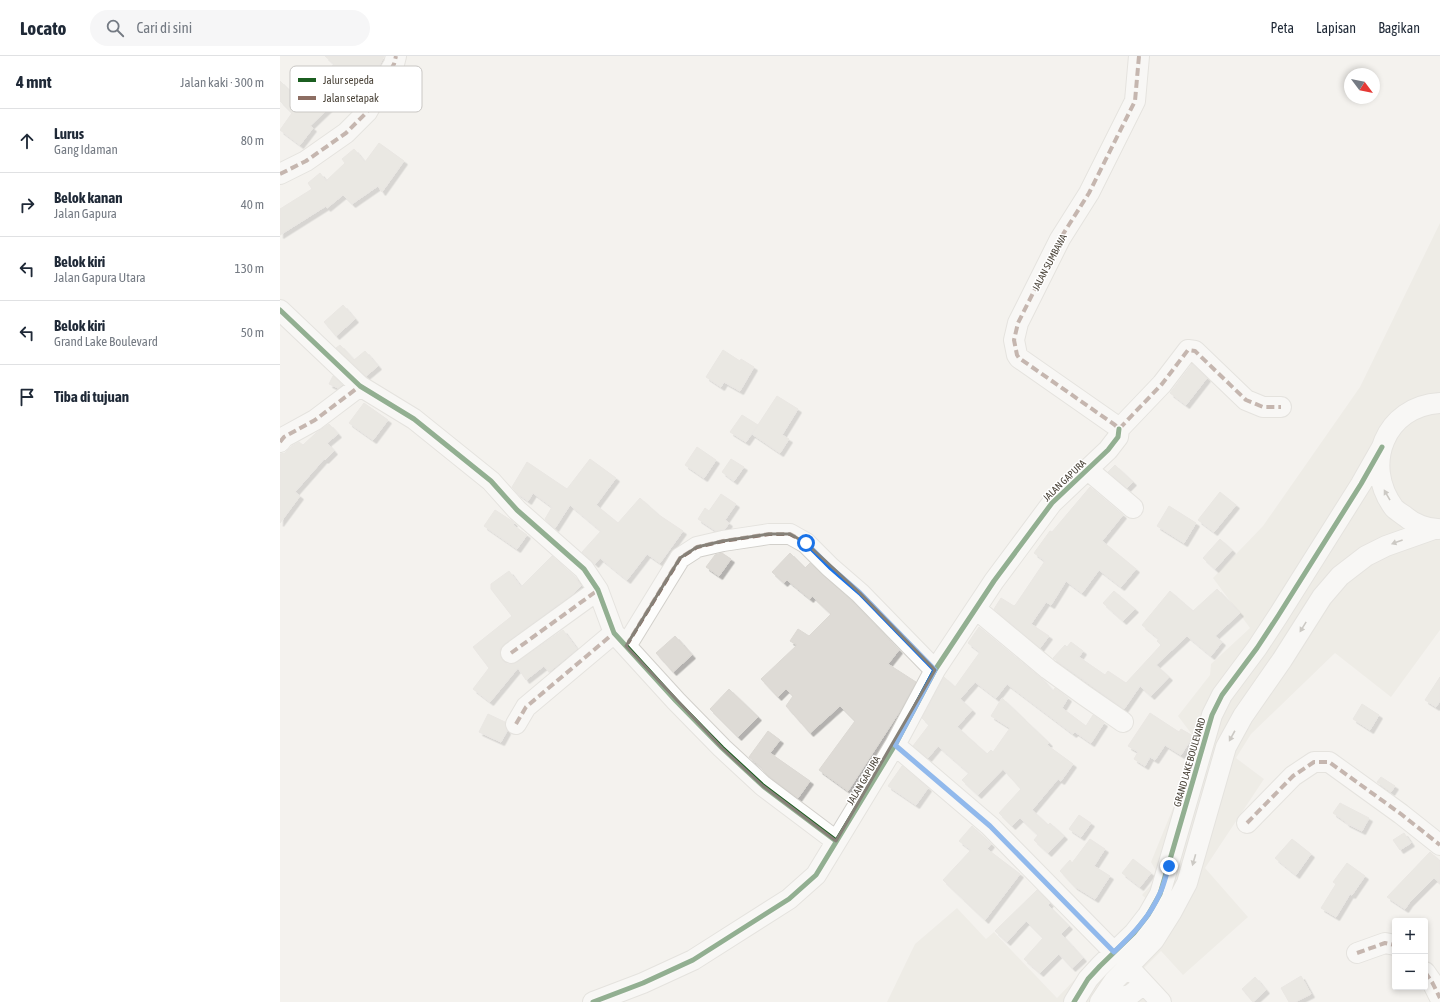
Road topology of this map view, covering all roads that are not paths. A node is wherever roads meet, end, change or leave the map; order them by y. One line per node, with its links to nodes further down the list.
1 (396, 56): 3 (street)
2 (1139, 56): 10 (street, JALAN SUMBAWA)
3 (393, 66)
4 (367, 112): 5 (street)
5 (280, 174)
6 (280, 310): 7 (street)
7 (360, 386): 11 (street); 16 (street)
8 (1436, 401): 12 (street, GRAND LAKE BOULEVARD)
9 (1282, 407): 10 (street, JALAN GAPURA)
10 (1120, 429): 13 (street, JALAN GAPURA)
11 (280, 442)
12 (1382, 447): 15 (street, one-way to 12); 28 (street, GRAND LAKE BOULEVARD)
13 (1087, 469): 14 (street); 17 (street, JALAN GAPURA)
14 (1133, 508)
15 (1437, 529): 30 (street, one-way to 30)
16 (598, 590): 18 (street); 19 (street)
17 (976, 609): 20 (street, JALAN GAPURA); 21 (street)
18 (620, 639): 20 (street); 22 (street); 25 (street)
19 (511, 653)
20 (935, 670): 23 (street, JALAN GAPURA)
21 (1123, 722)
22 (516, 724)
23 (895, 745): 25 (street, JALAN GAPURA); 28 (street)
24 (1247, 823): 26 (street)
25 (836, 841): 34 (street, JALAN GAPURA)
26 (1440, 845)
27 (1392, 943): 29 (street)
28 (1114, 952): 35 (street, GRAND LAKE BOULEVARD)
29 (1357, 952)
30 (1128, 968): 32 (street); 36 (street)
31 (1428, 976): 33 (street)
32 (1144, 984): 36 (street); 37 (street)
33 (1440, 998)
34 (593, 1002)
35 (1074, 1002)
36 (1101, 1002)
37 (1161, 1002)

